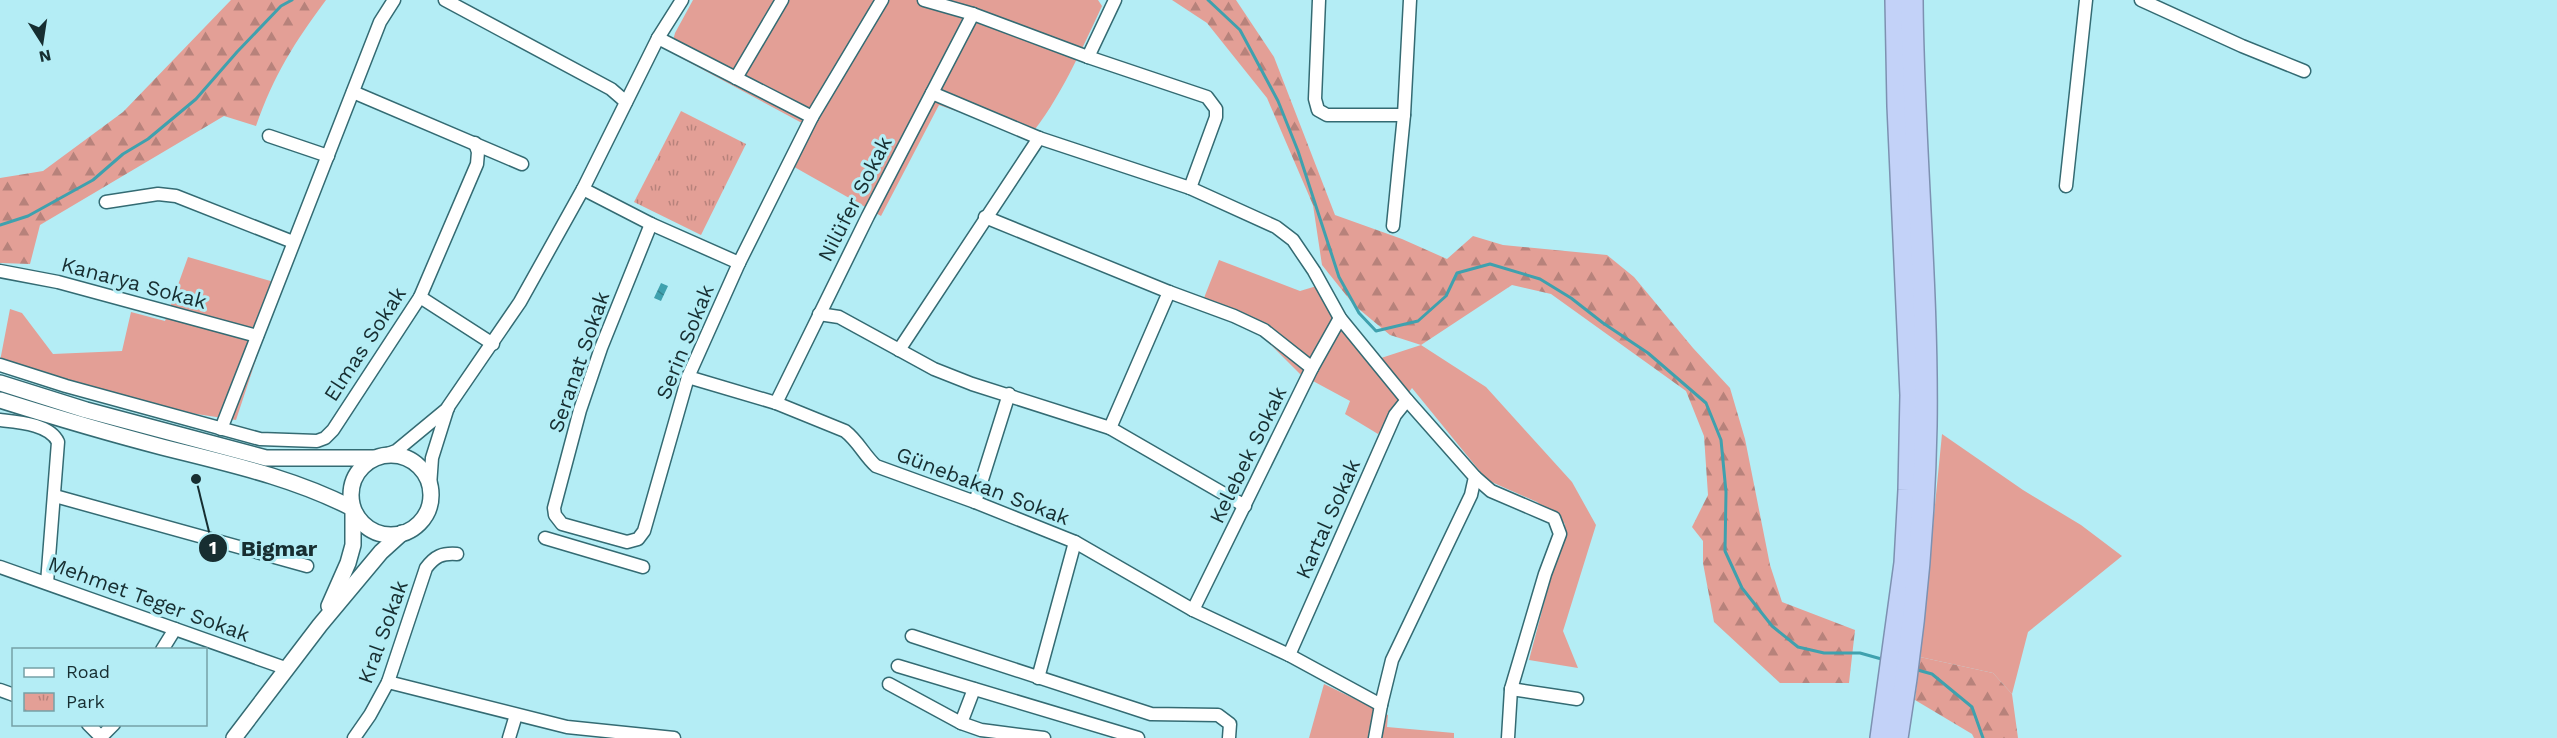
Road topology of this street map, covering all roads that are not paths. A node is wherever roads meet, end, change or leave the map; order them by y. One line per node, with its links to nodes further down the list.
1 (394, 0): 19 (street)
2 (444, 0): 21 (street)
3 (682, 0): 15 (street)
4 (782, 0): 18 (street)
5 (882, 0): 23 (street, Serin Sokak)
6 (924, 0): 14 (street)
7 (1114, 0): 16 (street)
8 (1319, 0): 22 (street)
9 (1410, 0): 22 (street)
10 (1896, 0): 80 (highway)
11 (1912, 0): 80 (highway)
12 (2086, 0): 29 (street)
13 (2141, 0): 17 (street)
14 (973, 14): 16 (street); 20 (street, Nilüfer Sokak)
15 (658, 38): 18 (street); 21 (street)
16 (1088, 57): 30 (street)
17 (2304, 71)
18 (736, 78): 23 (street)
19 (353, 92): 26 (street); 27 (street)
20 (932, 93): 25 (street); 41 (street, Nilüfer Sokak)
21 (626, 102): 31 (street)
22 (1404, 115): 35 (street)
23 (812, 117): 37 (street, Serin Sokak)
24 (269, 136): 27 (street)
25 (1039, 138): 30 (street); 33 (street)
26 (475, 143): 28 (street); 40 (street, Elmas Sokak)
27 (328, 156): 36 (street)
28 (522, 164)
29 (2066, 186)
30 (1190, 188): 42 (street)
31 (583, 189): 34 (street); 44 (street)
32 (106, 202): 36 (street)
33 (985, 218): 39 (street); 45 (street)
34 (651, 224): 37 (street); 67 (street, Seranat Sokak)
35 (1392, 226)
36 (293, 242): 43 (street)
37 (739, 263): 48 (street, Serin Sokak)
38 (0, 271): 43 (street, Kanarya Sokak)
39 (1169, 292): 47 (street); 57 (street)
40 (420, 297): 44 (street); 58 (street, Elmas Sokak)
41 (819, 314): 45 (street); 53 (street, Nilüfer Sokak)
42 (1340, 318): 47 (street, Kelebek Sokak); 52 (street)
43 (257, 336): 58 (street)
44 (493, 344): 54 (street)
45 (899, 350): 50 (street)
46 (0, 365): 55 (street, Elmas Sokak)
47 (1312, 368): 65 (street, Kelebek Sokak)
48 (688, 377): 53 (street, Günebakan Sokak); 67 (street, Serin Sokak)
49 (0, 383): 59 (street)
50 (1009, 394): 57 (street); 64 (street)
51 (0, 400): 66 (street)
52 (1407, 400): 61 (street); 82 (street, Kartal Sokak)
53 (776, 403): 64 (street, Günebakan Sokak)
54 (448, 407): 60 (street); 62 (street)
55 (173, 416): 58 (street, Elmas Sokak); 59 (street)
56 (0, 420): 63 (street)
57 (1110, 428): 65 (street)
58 (221, 429)
59 (169, 433): 60 (street)
60 (379, 457): 62 (street); 66 (street)
61 (1475, 477): 90 (street); 92 (street)
62 (430, 486): 68 (street)
63 (55, 496): 72 (street); 75 (street)
64 (975, 502): 70 (street, Günebakan Sokak)
65 (1245, 506): 76 (street, Kelebek Sokak)
66 (353, 510): 68 (street); 77 (street)
67 (555, 515)
68 (402, 533): 77 (street)
69 (545, 538): 74 (street)
70 (1075, 542): 76 (street, Günebakan Sokak); 85 (street)
71 (457, 554): 86 (street, Kral Sokak)
72 (307, 566)
73 (0, 567): 75 (street, Mehmet Teger Sokak)
74 (643, 567)
75 (47, 583): 78 (street, Mehmet Teger Sokak)
76 (1193, 610): 82 (street, Günebakan Sokak)
77 (320, 625): 84 (street)
78 (175, 629): 81 (street); 84 (street, Mehmet Teger Sokak)
79 (912, 636): 85 (street)
80 (1903, 647): 88 (highway)
81 (163, 648)
82 (1289, 655): 92 (street, Günebakan Sokak)
83 (898, 666): 89 (street)
84 (285, 668): 98 (street)
85 (1038, 678): 103 (street)
86 (388, 682): 93 (street); 99 (street, Kral Sokak)
87 (889, 684): 94 (street)
88 (1898, 684): 106 (highway); 107 (highway)
89 (974, 689): 94 (street); 102 (street)
90 (1511, 689): 91 (street); 105 (street)
91 (1577, 699)
92 (1381, 705): 104 (street)
93 (516, 715): 100 (street); 101 (street)
94 (961, 723): 97 (street)
95 (112, 726): 96 (street)
96 (100, 737)
97 (1036, 737)
98 (234, 738)
99 (354, 738)
100 (509, 738)
101 (674, 738)
102 (1138, 738)
103 (1229, 738)
104 (1375, 738)
105 (1508, 738)
106 (1881, 738)
107 (1897, 738)

